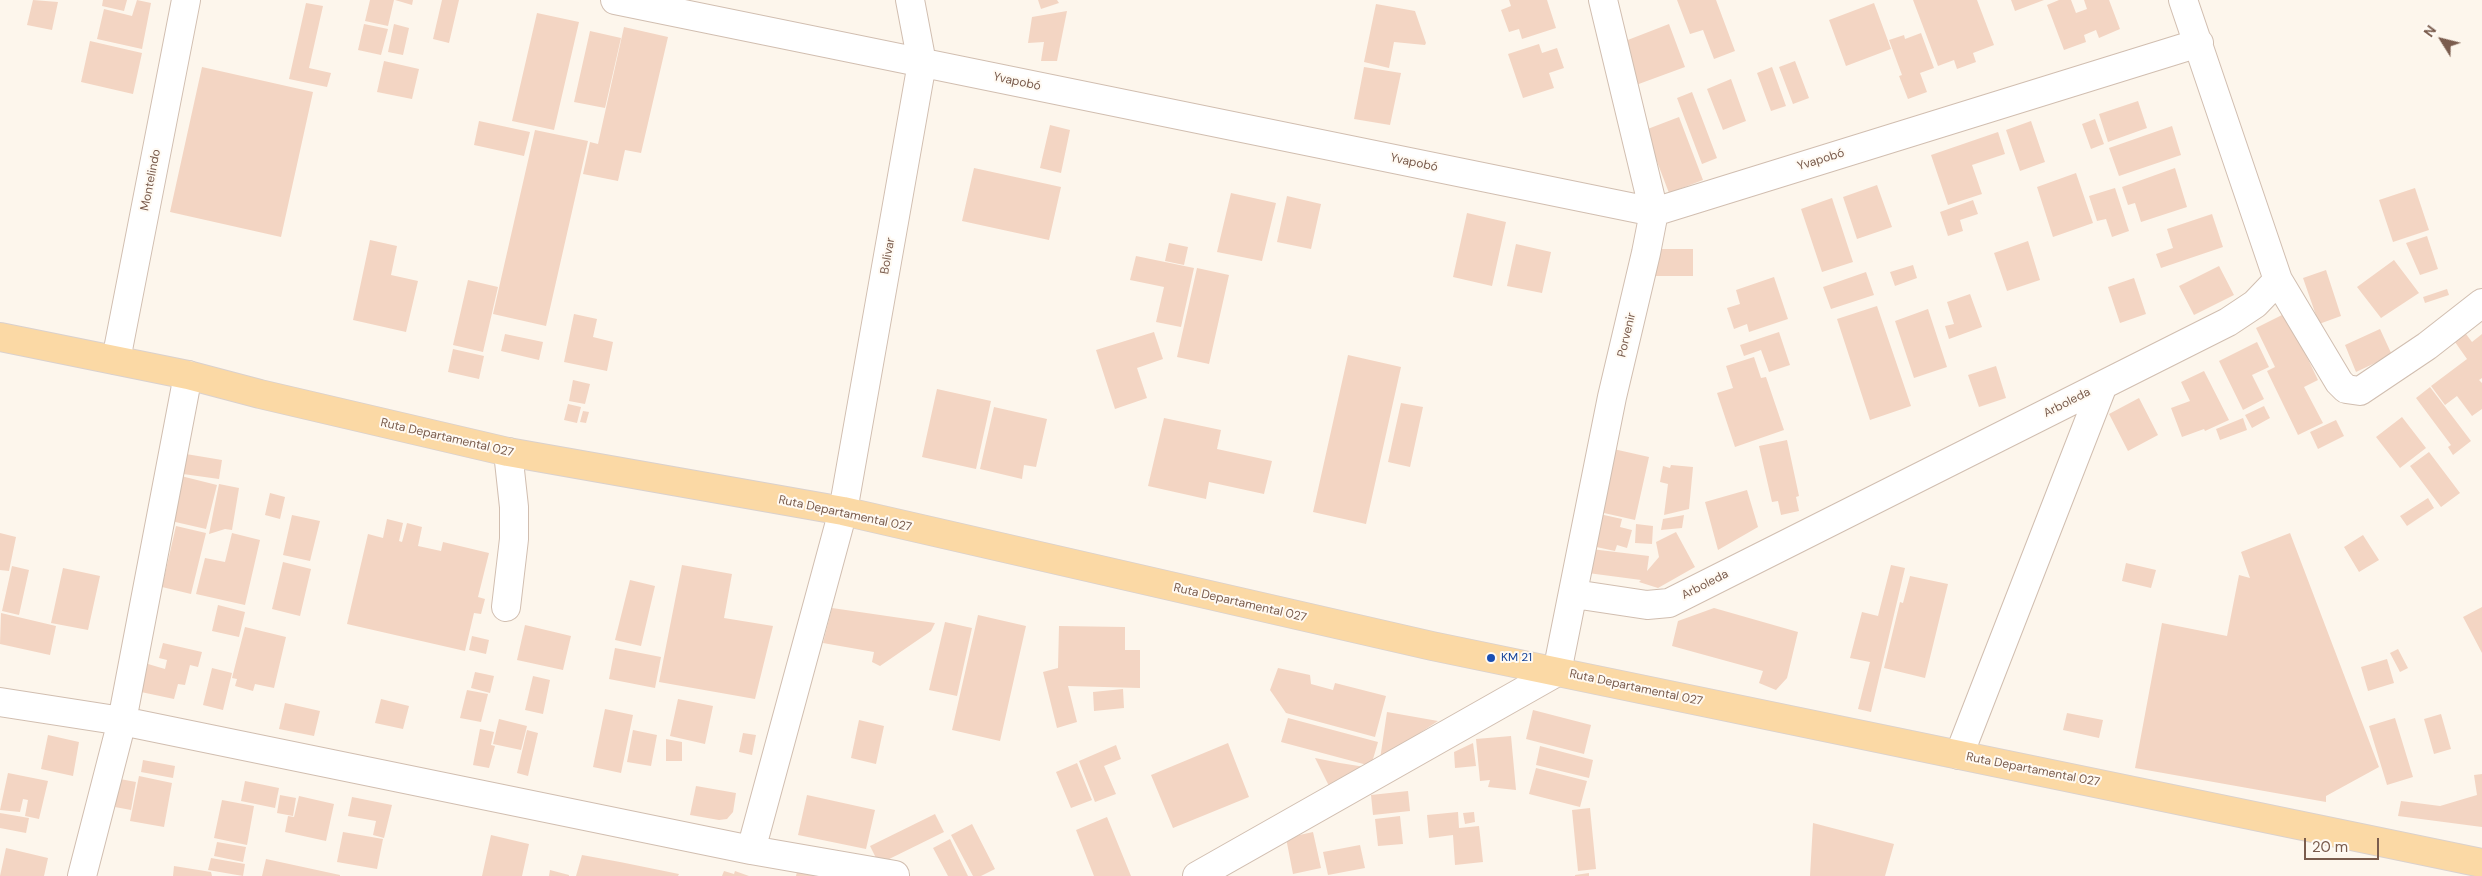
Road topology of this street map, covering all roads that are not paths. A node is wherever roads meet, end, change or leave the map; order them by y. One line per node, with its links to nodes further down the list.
1 (186, 0): 12 (street, Montelindo)
2 (615, 0): 7 (street, Yvapobó)
3 (910, 0): 7 (street, Bolivar)
4 (1603, 0): 8 (street, Porvenir)
5 (2183, 0): 6 (street)
6 (2199, 43): 8 (street, Yvapobó); 9 (street)
7 (922, 63): 8 (street, Yvapobó); 16 (street, Bolivar)
8 (1654, 212): 17 (street, Porvenir)
9 (2278, 280): 10 (street); 14 (street, Arboleda)
10 (2482, 303)
11 (0, 337): 12 (main road, Ruta Departamental 027)
12 (116, 360): 13 (main road, Ruta Departamental 027)
13 (188, 375): 15 (main road, Ruta Departamental 027); 21 (street)
14 (2103, 385): 17 (street, Arboleda); 22 (street)
15 (508, 452): 16 (main road, Ruta Departamental 027); 18 (street)
16 (843, 511): 19 (main road, Ruta Departamental 027); 23 (street, Bolivar)
17 (1574, 594): 19 (street, Porvenir)
18 (506, 607)
19 (1557, 672): 22 (main road, Ruta Departamental 027); 27 (street)
20 (0, 702): 21 (street)
21 (122, 720): 23 (street); 26 (street)
22 (1959, 756): 24 (main road, Ruta Departamental 027)
23 (751, 850): 25 (street)
24 (2482, 863)
25 (895, 875)
26 (82, 876)
27 (1197, 876)

